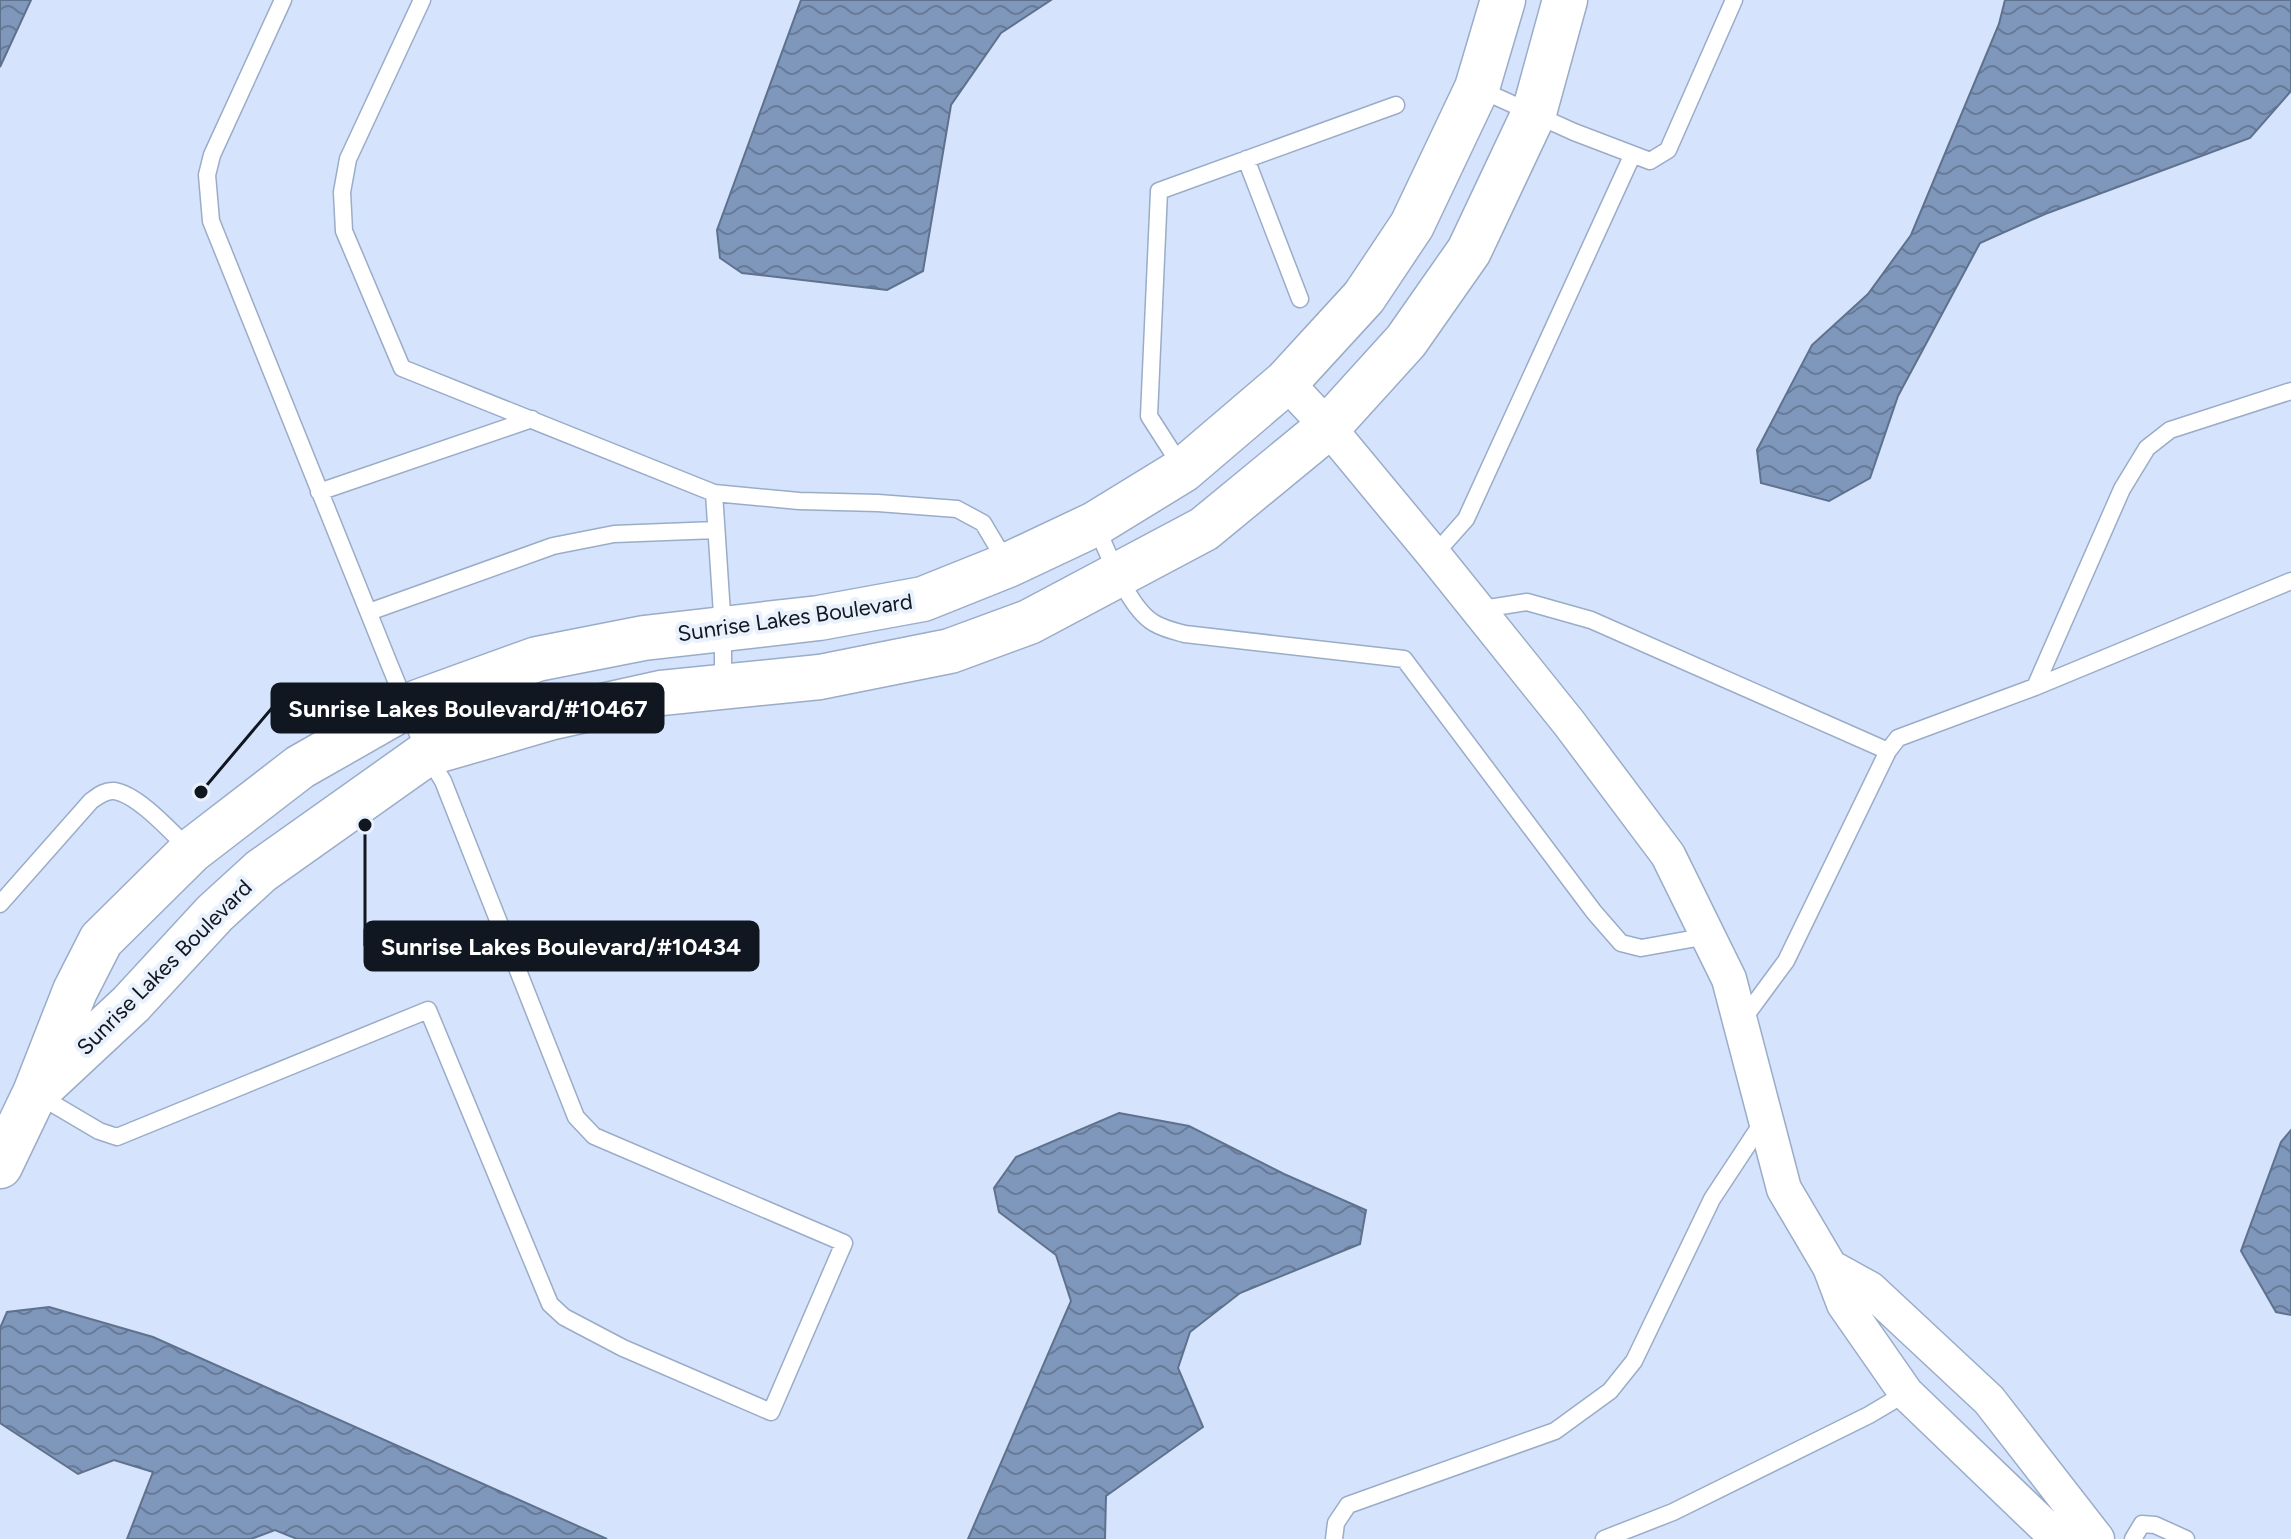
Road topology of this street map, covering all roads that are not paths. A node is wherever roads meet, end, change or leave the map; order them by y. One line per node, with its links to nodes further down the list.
1 (283, 0): 17 (lane)
2 (422, 0): 14 (lane)
3 (1503, 0): 6 (street, Sunrise Lakes Boulevard)
4 (1565, 0): 8 (street, Sunrise Lakes Boulevard)
5 (1734, 0): 9 (lane)
6 (1477, 88): 8 (lane); 12 (street, Sunrise Lakes Boulevard)
7 (1396, 105): 10 (lane)
8 (1534, 113): 9 (lane); 15 (street, Sunrise Lakes Boulevard)
9 (1632, 156): 21 (lane)
10 (1246, 159): 11 (lane); 16 (lane)
11 (1300, 299)
12 (1286, 382): 15 (street); 16 (street, Sunrise Lakes Boulevard)
13 (2291, 391): 28 (lane)
14 (532, 419): 17 (lane); 18 (lane)
15 (1328, 427): 21 (street); 23 (street, Sunrise Lakes Boulevard)
16 (1183, 470): 19 (street, Sunrise Lakes Boulevard)
17 (319, 492): 26 (lane)
18 (714, 493): 20 (lane); 22 (lane)
19 (1095, 524): 22 (street, Sunrise Lakes Boulevard); 23 (lane)
20 (716, 530): 26 (lane); 27 (lane)
21 (1434, 555): 25 (street)
22 (1008, 565): 27 (street, Sunrise Lakes Boulevard)
23 (1118, 576): 29 (street, Sunrise Lakes Boulevard); 35 (lane)
24 (2291, 581): 28 (lane)
25 (1476, 610): 31 (lane); 35 (street)
26 (369, 612): 30 (lane)
27 (723, 629): 29 (lane); 30 (street, Sunrise Lakes Boulevard)
28 (2035, 687): 31 (lane)
29 (723, 688): 32 (street, Sunrise Lakes Boulevard)
30 (407, 706): 32 (lane); 33 (street, Sunrise Lakes Boulevard)
31 (1888, 751): 36 (lane)
32 (426, 754): 37 (street, Sunrise Lakes Boulevard); 37 (lane)
33 (191, 851): 34 (lane); 37 (street, Sunrise Lakes Boulevard)
34 (0, 904)
35 (1708, 936): 36 (street)
36 (1740, 1024): 38 (street)
37 (35, 1093): 39 (street, Sunrise Lakes Boulevard)
38 (1765, 1118): 40 (street); 44 (lane)
39 (0, 1166)
40 (1830, 1267): 41 (street); 42 (street)
41 (1906, 1393): 43 (street); 45 (lane)
42 (2006, 1422): 43 (street); 47 (street)
43 (1967, 1450): 46 (street)
44 (1334, 1539)
45 (1604, 1539)
46 (2058, 1539)
47 (2097, 1539)
48 (2133, 1539): 49 (lane)
49 (2186, 1539)

